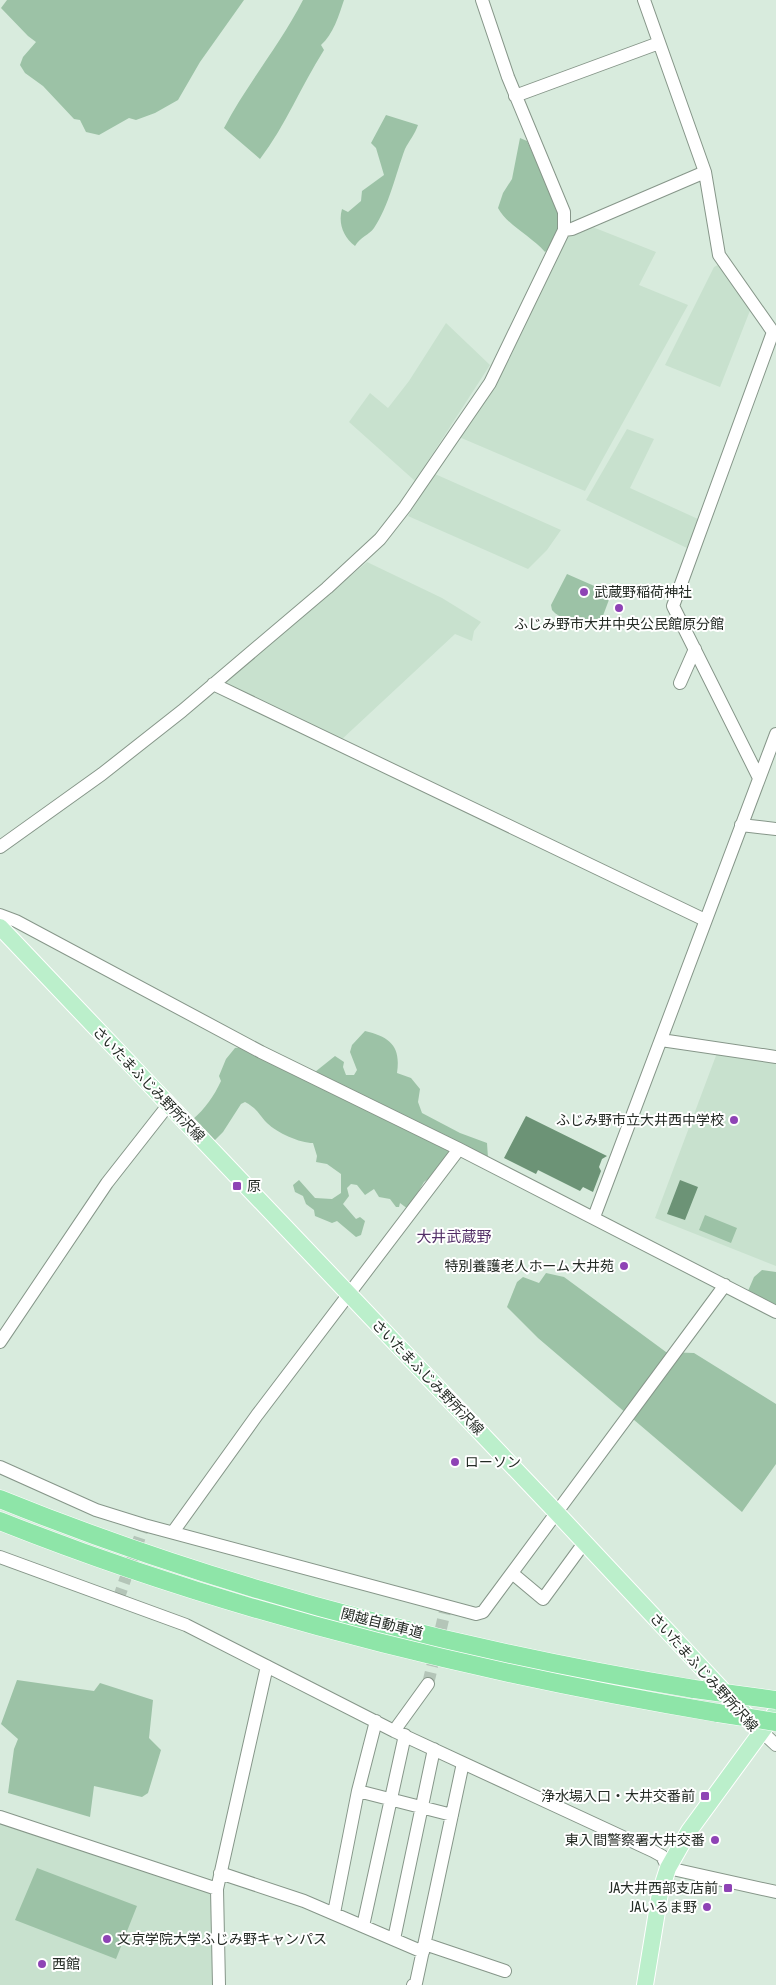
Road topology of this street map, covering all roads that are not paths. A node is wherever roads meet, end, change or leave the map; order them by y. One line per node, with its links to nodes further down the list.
1 (482, 0): 4 (street)
2 (644, 0): 3 (street)
3 (659, 43): 4 (street); 5 (street)
4 (516, 96): 6 (street)
5 (705, 172): 6 (street); 7 (street)
6 (564, 230): 9 (street)
7 (695, 649): 8 (street); 11 (street)
8 (680, 683)
9 (213, 684): 14 (street); 16 (street)
10 (776, 734): 11 (street)
11 (759, 778): 12 (street)
12 (741, 825): 13 (street); 16 (street)
13 (776, 829)
14 (0, 847)
15 (0, 915): 21 (street)
16 (705, 920): 18 (street)
17 (0, 927): 20 (main road, さいたまふじみ野所沢線)
18 (661, 1040): 19 (street); 22 (street)
19 (776, 1057)
20 (169, 1104): 24 (main road, さいたまふじみ野所沢線); 26 (street)
21 (459, 1149): 22 (street); 24 (street)
22 (594, 1217): 23 (street)
23 (725, 1285): 25 (street); 29 (street)
24 (349, 1293): 29 (main road, さいたまふじみ野所沢線); 31 (street)
25 (776, 1312)
26 (0, 1342)
27 (0, 1467): 31 (street)
28 (0, 1499): 37 (highway, 関越自動車道, bridge)
29 (556, 1512): 32 (main road, さいたまふじみ野所沢線); 34 (street)
30 (0, 1520): 40 (highway, 関越自動車道, bridge)
31 (173, 1532): 34 (street)
32 (584, 1543): 34 (street); 40 (main road, さいたまふじみ野所沢線)
33 (0, 1557): 35 (street)
34 (512, 1572)
35 (266, 1666): 39 (street); 51 (street)
36 (428, 1684): 41 (street)
37 (776, 1700)
38 (776, 1712): 40 (main road)
39 (376, 1721): 41 (street); 45 (street)
40 (769, 1726): 42 (street); 50 (main road, さいたまふじみ野所沢線)
41 (400, 1733): 43 (street); 46 (street)
42 (776, 1745)
43 (434, 1749): 44 (street); 47 (street)
44 (463, 1763): 48 (street); 50 (street)
45 (358, 1791): 46 (street); 54 (street)
46 (389, 1800): 47 (street); 55 (street)
47 (421, 1808): 48 (street); 56 (street)
48 (452, 1815): 57 (street)
49 (0, 1817): 52 (street)
50 (668, 1868): 53 (street); 61 (main road, さいたまふじみ野所沢線)
51 (220, 1873): 52 (street); 54 (street)
52 (217, 1889): 59 (street)
53 (776, 1892)
54 (334, 1913): 55 (street)
55 (363, 1926): 56 (street)
56 (394, 1939): 57 (street)
57 (424, 1948): 58 (street); 60 (street)
58 (505, 1971)
59 (218, 1985)
60 (413, 1985)
61 (645, 1985)

